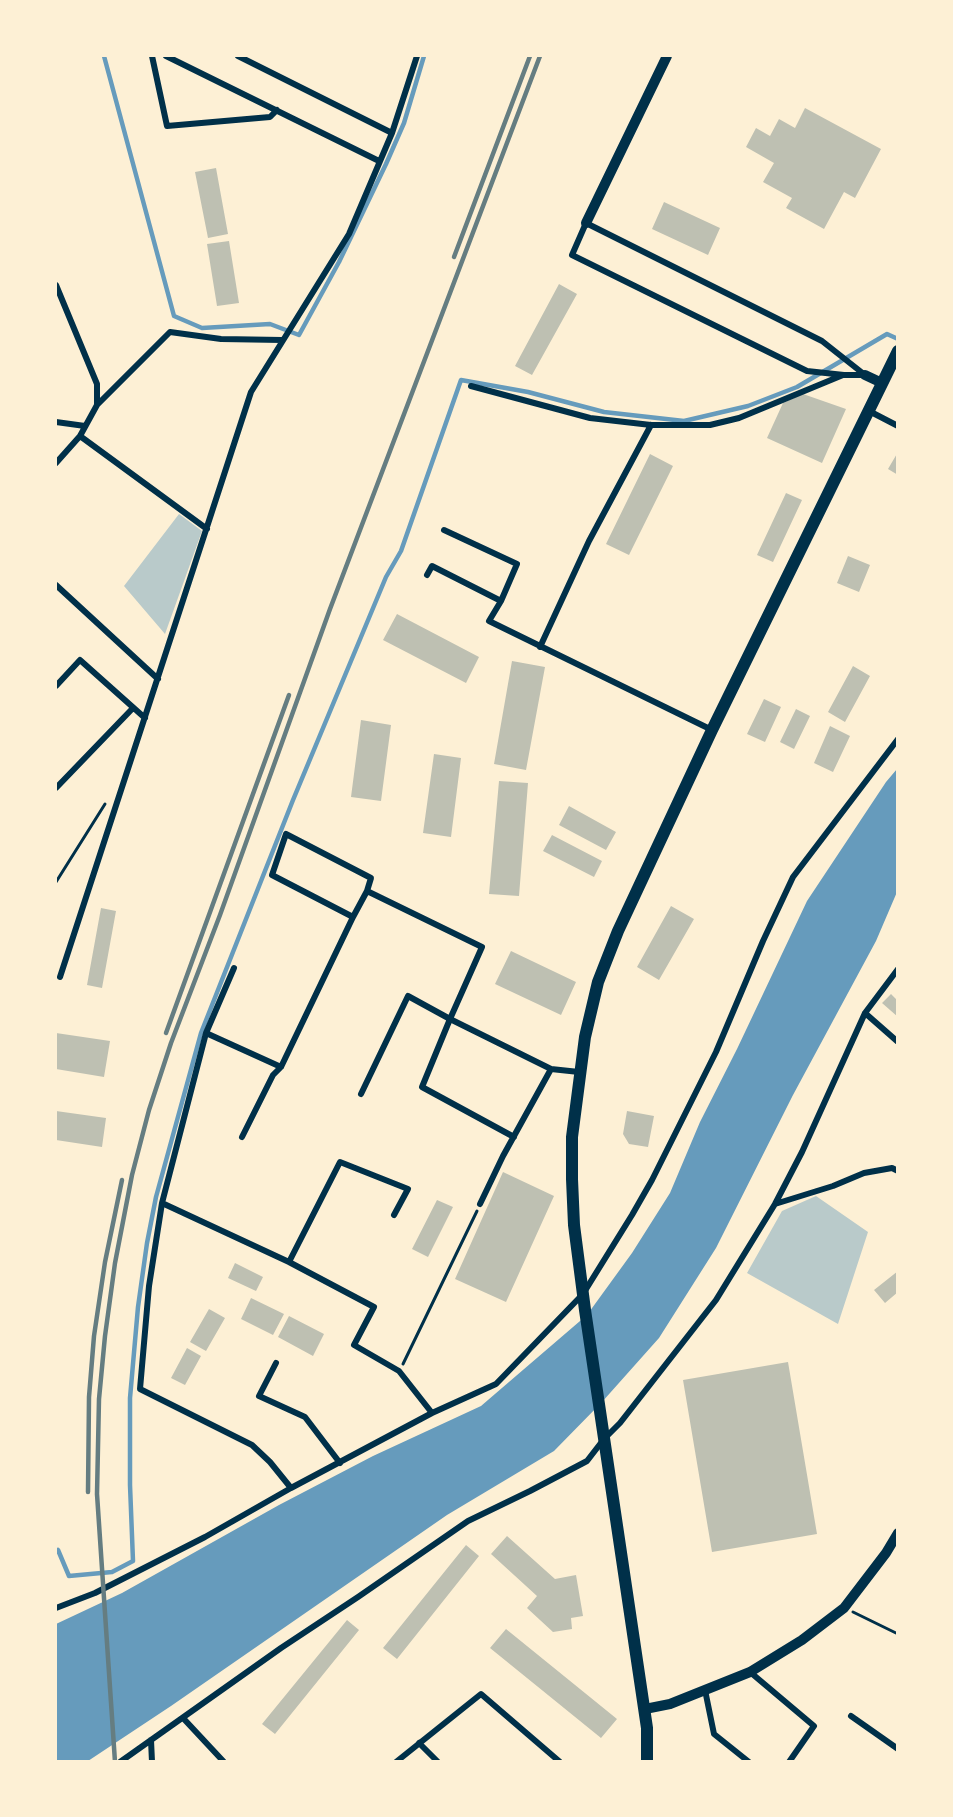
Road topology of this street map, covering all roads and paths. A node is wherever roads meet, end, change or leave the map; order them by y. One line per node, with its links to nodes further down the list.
1 (152, 56): 6 (street)
2 (166, 56): 6 (street)
3 (238, 56): 7 (street)
4 (417, 56): 7 (street)
5 (667, 56): 9 (street)
6 (277, 110): 8 (street)
7 (392, 133): 8 (street)
8 (379, 161): 11 (street)
9 (586, 223): 13 (street); 14 (street)
10 (56, 285): 17 (street)
11 (282, 340): 17 (street); 25 (street)
12 (897, 351): 15 (main road)
13 (844, 375): 14 (street); 20 (street)
14 (865, 375): 15 (street)
15 (882, 383): 18 (main road)
16 (471, 386): 20 (street)
17 (97, 405): 21 (street)
18 (868, 410): 22 (street); 35 (main road)
19 (56, 422): 21 (street)
20 (651, 425): 30 (street)
21 (86, 426): 23 (street)
22 (897, 426)
23 (80, 436): 24 (street); 25 (street)
24 (56, 462)
25 (207, 529): 31 (street)
26 (444, 530): 29 (street)
27 (427, 575): 29 (street)
28 (56, 585): 31 (street)
29 (501, 601): 30 (street)
30 (540, 647): 35 (street)
31 (158, 679): 34 (street)
32 (56, 686): 33 (street)
33 (133, 708): 34 (street); 37 (street)
34 (145, 718): 44 (street)
35 (712, 730): 51 (main road)
36 (897, 739): 61 (street)
37 (56, 789)
38 (105, 804): 39 (path)
39 (56, 882)
40 (368, 891): 41 (street); 41 (street); 46 (street)
41 (353, 917): 49 (street)
42 (234, 968): 47 (street)
43 (897, 969): 45 (street)
44 (60, 977)
45 (865, 1013): 48 (street); 58 (street)
46 (450, 1019): 50 (street); 52 (street); 54 (street)
47 (206, 1033): 49 (street); 56 (street)
48 (897, 1042)
49 (280, 1067): 53 (street)
50 (551, 1069): 51 (street); 54 (street)
51 (579, 1072): 61 (main road)
52 (361, 1094)
53 (242, 1137)
54 (514, 1137): 57 (street)
55 (897, 1171): 58 (street)
56 (162, 1203): 60 (street); 67 (street)
57 (480, 1204): 63 (path)
58 (775, 1204): 65 (street)
59 (394, 1215): 60 (street)
60 (289, 1262): 63 (street)
61 (583, 1294): 64 (street); 65 (main road)
62 (276, 1363): 66 (street)
63 (399, 1371): 64 (street)
64 (432, 1413): 66 (street)
65 (603, 1432): 74 (main road); 76 (street)
66 (340, 1463): 67 (street)
67 (291, 1488): 69 (street)
68 (897, 1533): 70 (street)
69 (56, 1608)
70 (844, 1608): 71 (path); 72 (street)
71 (897, 1634)
72 (750, 1672): 73 (street); 88 (street)
73 (705, 1690): 74 (street); 87 (street)
74 (645, 1709): 86 (main road)
75 (851, 1716): 79 (street)
76 (183, 1718): 77 (street); 83 (street)
77 (151, 1740): 81 (street); 82 (street)
78 (419, 1743): 80 (street); 84 (street); 85 (street)
79 (897, 1749)
80 (555, 1760)
81 (120, 1761)
82 (152, 1761)
83 (224, 1761)
84 (396, 1761)
85 (438, 1761)
86 (647, 1761)
87 (749, 1761)
88 (789, 1761)

